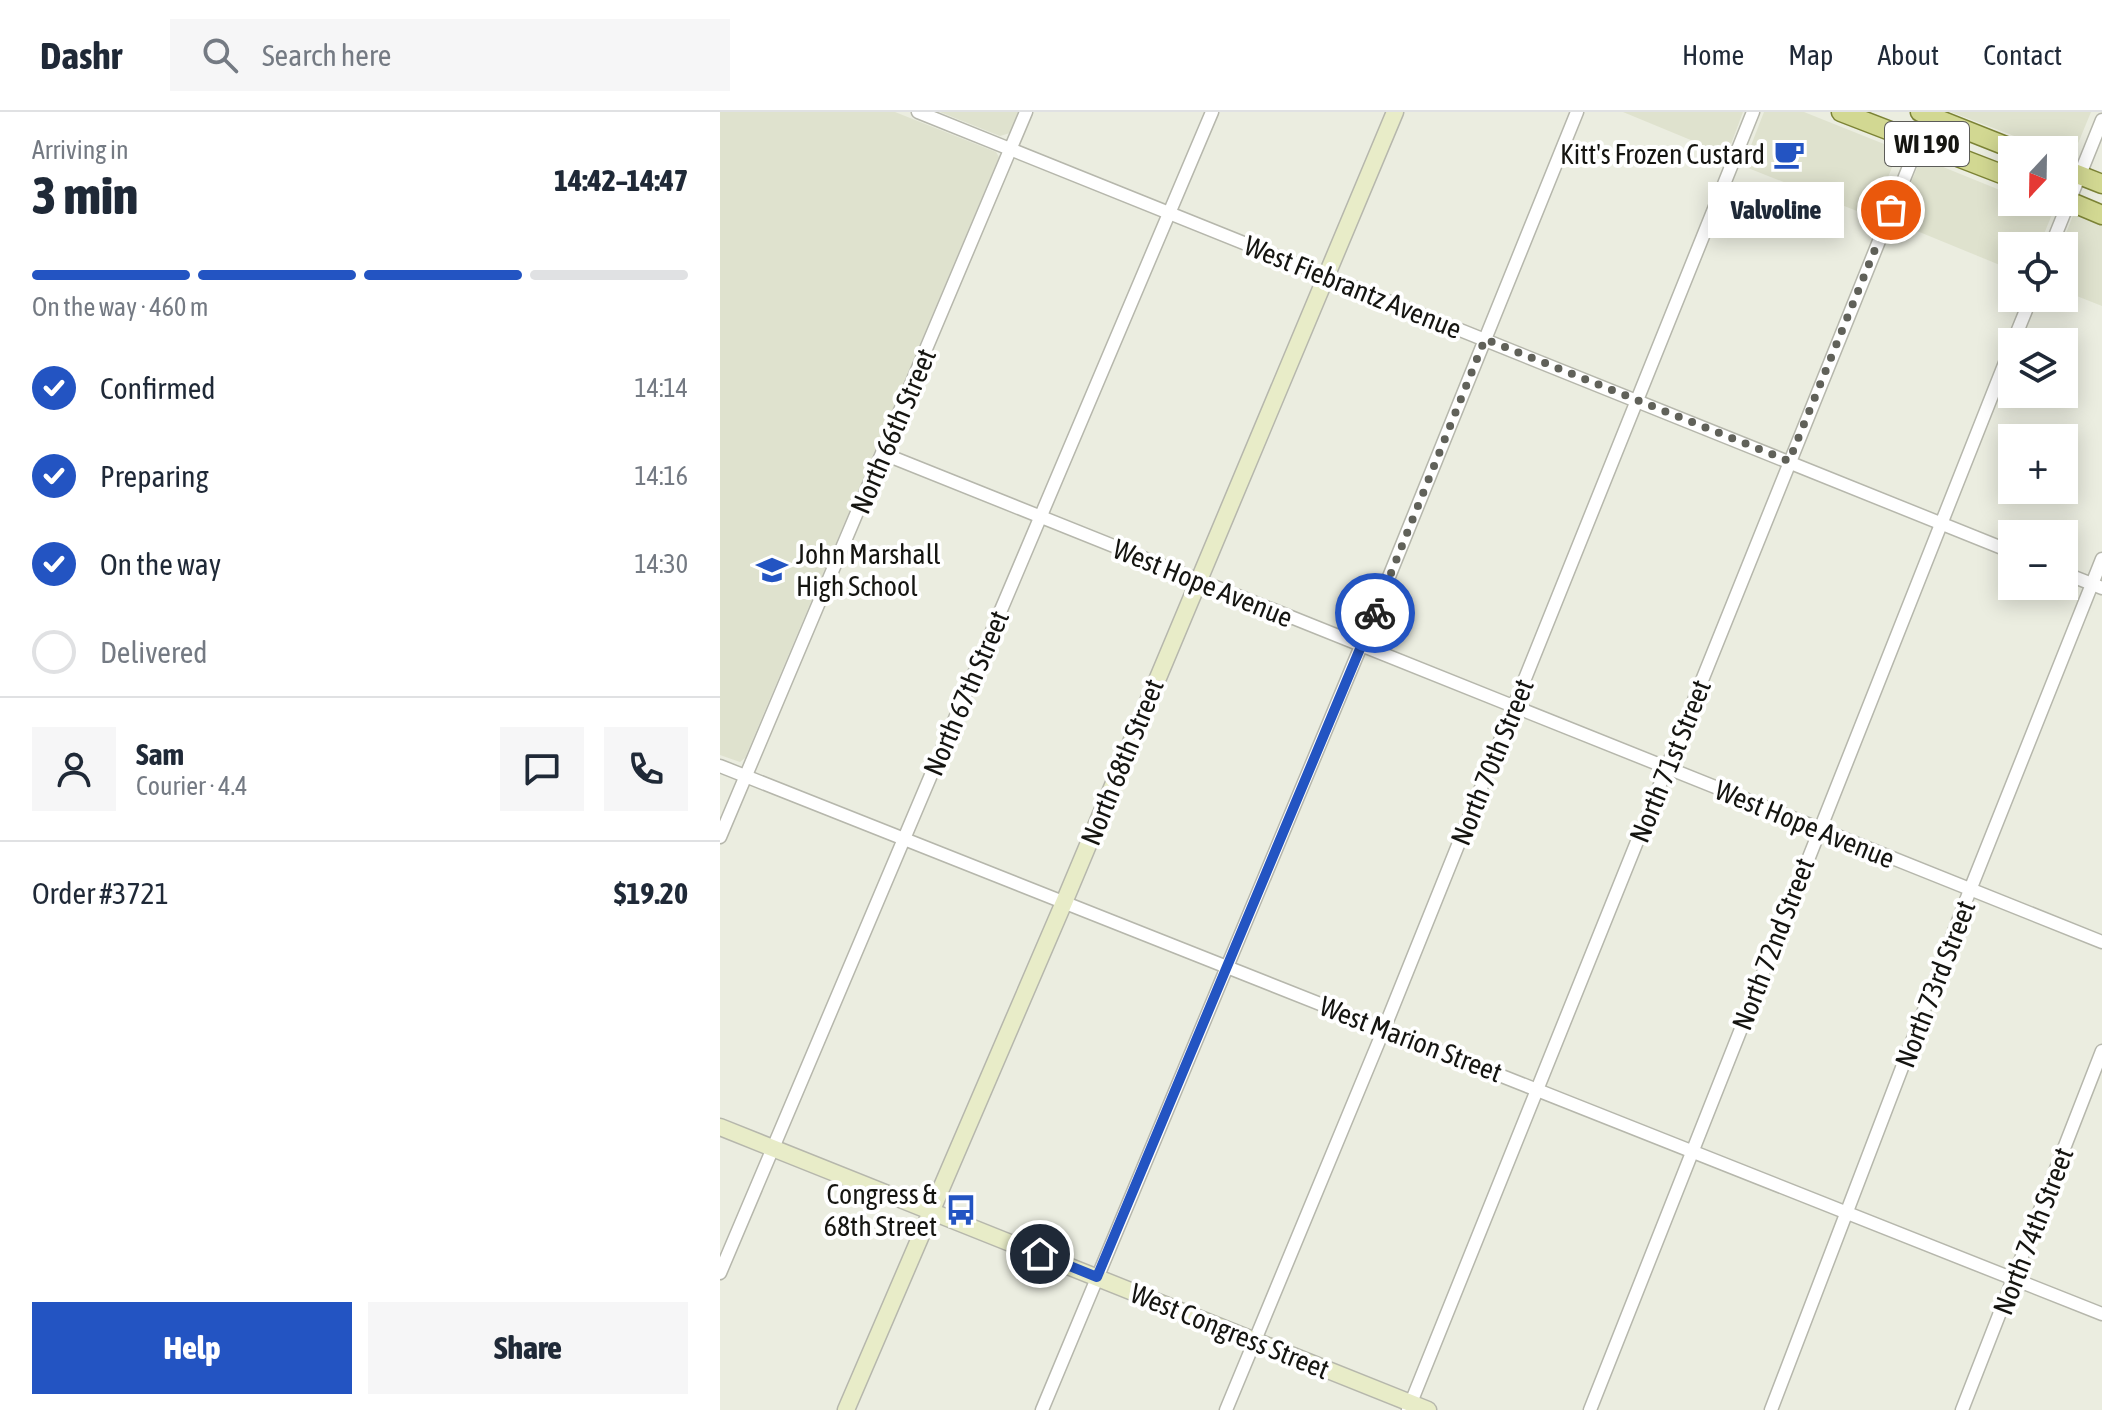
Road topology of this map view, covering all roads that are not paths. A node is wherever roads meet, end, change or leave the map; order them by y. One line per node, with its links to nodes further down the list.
1 (918, 112): 12 (street, West Fiebrantz Avenue)
2 (1026, 112): 12 (street, North 66th Street)
3 (1212, 112): 18 (street, North 67th Street)
4 (1395, 112): 20 (street, North 68th Street)
5 (1577, 112): 21 (street)
6 (1753, 112): 23 (street, North 70th Street)
7 (1841, 112): 10 (main road, WI 190)
8 (1927, 113): 10 (street, North 71st Street); 11 (main road, WI 190)
9 (2102, 120): 13 (street)
10 (1919, 141): 14 (main road, WI 190); 25 (street, North 71st Street)
11 (1998, 143)
12 (1010, 150): 18 (street, West Fiebrantz Avenue); 24 (street, North 66th Street)
13 (2078, 162)
14 (1998, 172)
15 (2078, 174): 16 (main road)
16 (2102, 184)
17 (2078, 205): 19 (main road)
18 (1170, 214): 20 (street, West Fiebrantz Avenue); 26 (street, North 67th Street)
19 (2102, 215)
20 (1326, 276): 21 (street, West Fiebrantz Avenue); 31 (street, North 68th Street)
21 (1485, 339): 23 (street, West Fiebrantz Avenue); 33 (street)
22 (1998, 378): 27 (street, North 72nd Street)
23 (1638, 400): 25 (street, West Fiebrantz Avenue); 34 (street, North 70th Street)
24 (884, 454): 26 (street, West Hope Avenue); 37 (street, North 66th Street)
25 (1789, 461): 27 (street, West Fiebrantz Avenue); 36 (street, North 71st Street)
26 (1042, 518): 31 (street, West Hope Avenue); 40 (street, North 67th Street)
27 (1941, 522): 28 (street, West Fiebrantz Avenue); 38 (street, North 72nd Street)
28 (1998, 546)
29 (2102, 559): 32 (street, North 73rd Street)
30 (2078, 579): 32 (street)
31 (1197, 580): 33 (street, West Hope Avenue); 42 (street, North 68th Street)
32 (2097, 586): 41 (street, North 73rd Street)
33 (1361, 646): 34 (street, West Hope Avenue); 44 (street)
34 (1514, 708): 36 (street, West Hope Avenue); 45 (street, North 70th Street)
35 (720, 766): 37 (street, West Marion Street)
36 (1667, 769): 38 (street, West Hope Avenue); 47 (street, North 71st Street)
37 (745, 776): 39 (street, North 66th Street); 40 (street, West Marion Street)
38 (1818, 829): 41 (street, West Hope Avenue); 50 (street, North 72nd Street)
39 (720, 837)
40 (904, 838): 42 (street, West Marion Street); 49 (street, North 67th Street)
41 (1970, 890): 43 (street, West Hope Avenue); 52 (street, North 73rd Street)
42 (1065, 900): 44 (street, West Marion Street); 51 (street, North 68th Street)
43 (2102, 942)
44 (1227, 965): 45 (street, West Marion Street); 54 (street)
45 (1384, 1029): 47 (street, West Marion Street); 57 (street, North 70th Street)
46 (2102, 1051): 55 (street, North 74th Street)
47 (1539, 1088): 50 (street, West Marion Street); 58 (street, North 71st Street)
48 (720, 1127): 49 (street, West Congress Street)
49 (773, 1148): 51 (street, West Congress Street); 53 (street, North 67th Street)
50 (1693, 1150): 52 (street, West Marion Street); 63 (street, North 72nd Street)
51 (931, 1210): 54 (street, West Congress Street); 59 (street, North 68th Street)
52 (1849, 1211): 55 (street, West Marion Street); 64 (street, North 73rd Street)
53 (720, 1273)
54 (1097, 1277): 57 (street, West Congress Street); 60 (street)
55 (2015, 1277): 56 (street, West Marion Street); 65 (street, North 74th Street)
56 (2102, 1314)
57 (1255, 1340): 58 (street, West Congress Street); 61 (street, North 70th Street)
58 (1409, 1406): 62 (street, West Congress Street)
59 (846, 1410)
60 (1042, 1410)
61 (1226, 1410)
62 (1428, 1410)
63 (1590, 1410)
64 (1771, 1410)
65 (1962, 1410)

